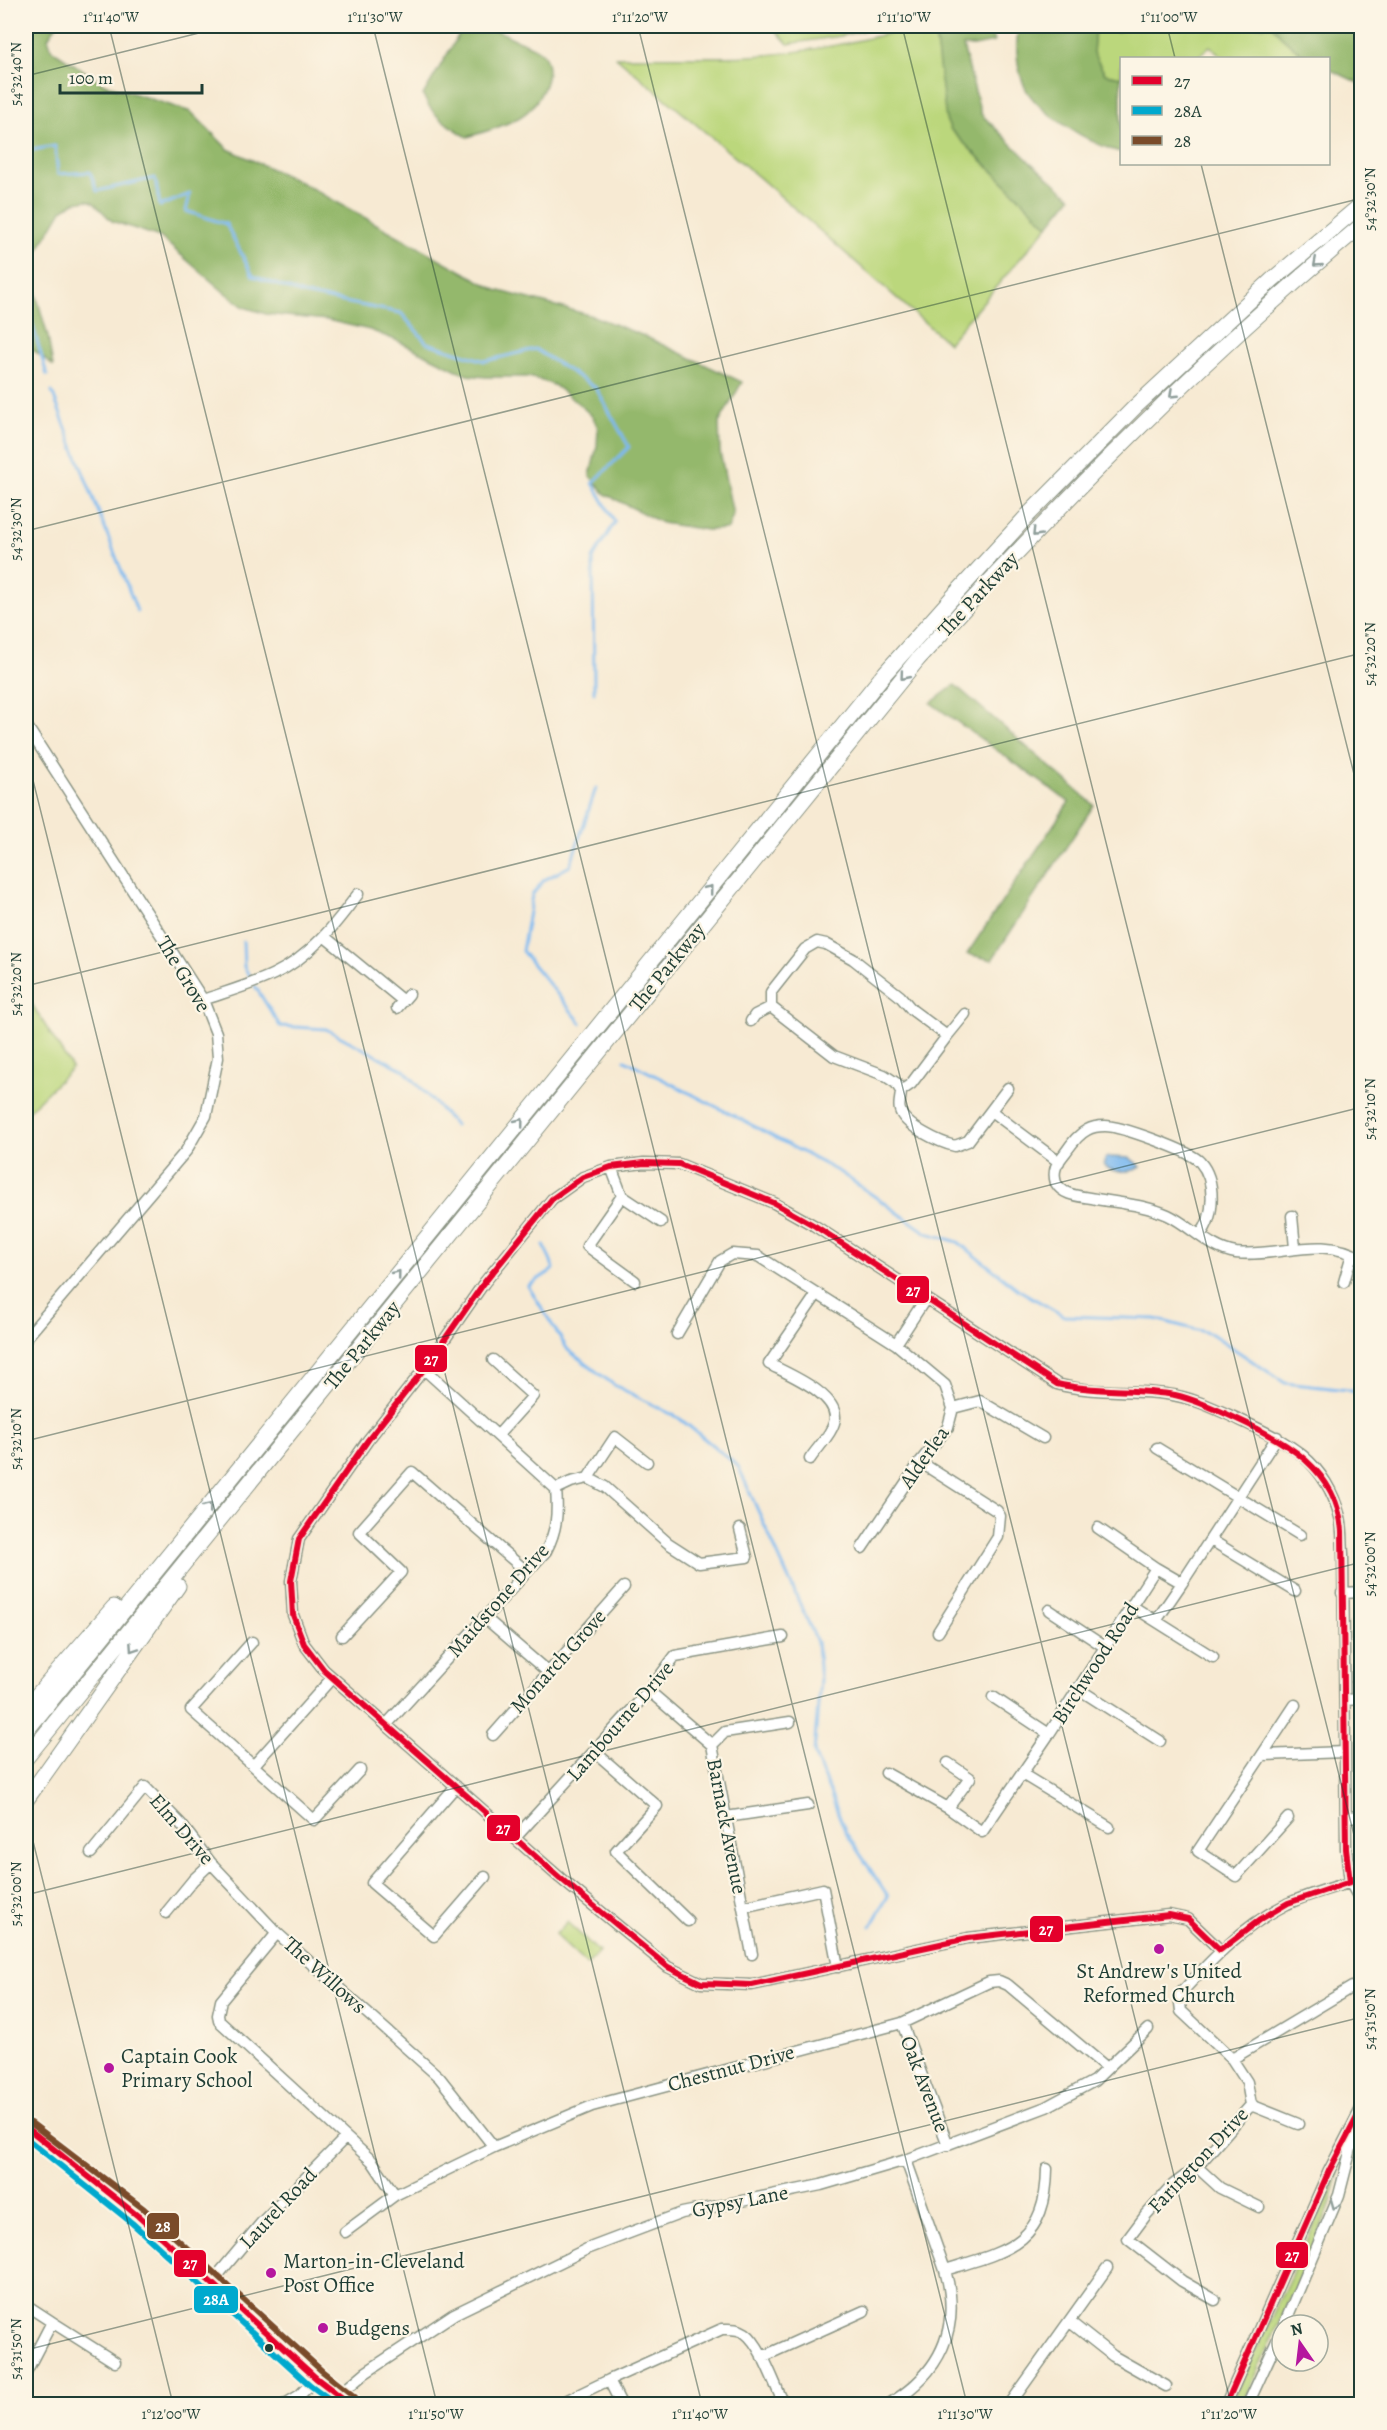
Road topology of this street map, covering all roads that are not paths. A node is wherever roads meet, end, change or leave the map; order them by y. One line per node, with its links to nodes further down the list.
1 (1362, 204): 46 (highway, The Parkway, one-way to 1)
2 (1362, 225): 45 (highway, The Parkway, one-way to 45)
3 (26, 725): 6 (street, The Grove)
4 (358, 894): 5 (street)
5 (325, 937): 6 (street); 7 (street)
6 (203, 1000): 28 (street, The Grove)
7 (403, 1001)
8 (771, 1007): 10 (street); 11 (street); 13 (street)
9 (964, 1014): 11 (street)
10 (751, 1021)
11 (947, 1036): 13 (street)
12 (1008, 1088): 14 (street)
13 (901, 1091): 14 (street)
14 (991, 1111): 15 (street)
15 (1059, 1162): 20 (street); 20 (street)
16 (611, 1167): 17 (street); 26 (street); 31 (street)
17 (622, 1196): 19 (street); 23 (street)
18 (1292, 1216): 21 (street)
19 (661, 1222)
20 (1200, 1235): 21 (street)
21 (1295, 1248): 22 (street)
22 (1357, 1256): 24 (street)
23 (636, 1281)
24 (1344, 1282)
25 (817, 1294): 27 (street, Alderlea); 29 (street, Alderlea); 37 (street)
26 (926, 1298): 29 (street); 34 (street)
27 (677, 1334)
28 (26, 1338)
29 (897, 1344): 32 (street, Alderlea)
30 (493, 1360): 33 (street)
31 (424, 1369): 33 (street); 68 (street)
32 (953, 1408): 35 (street); 39 (street, Alderlea)
33 (498, 1435): 41 (street)
34 (1277, 1437): 42 (street); 56 (street)
35 (1042, 1438)
36 (1157, 1448): 42 (street)
37 (810, 1459)
38 (647, 1462): 40 (street)
39 (920, 1462): 49 (street, Alderlea); 61 (street)
40 (588, 1478): 41 (street); 43 (street)
41 (556, 1489): 51 (street, Maidstone Drive)
42 (1238, 1498): 47 (street); 48 (street)
43 (740, 1528)
44 (1098, 1528): 50 (street)
45 (212, 1529): 86 (highway, The Parkway); 93 (highway, one-way to 93)
46 (187, 1533): 75 (highway); 78 (highway, The Parkway)
47 (1300, 1535)
48 (1211, 1540): 52 (street); 54 (street)
49 (862, 1548)
50 (1156, 1568): 52 (street); 57 (street, Birchwood Road)
51 (527, 1572): 59 (street, Maidstone Drive); 62 (street)
52 (1182, 1583): 60 (street)
53 (624, 1587): 67 (street, Monarch Grove)
54 (1295, 1591)
55 (1362, 1592): 56 (street)
56 (1342, 1593): 73 (street)
57 (1131, 1606): 60 (street); 65 (street, Birchwood Road)
58 (1049, 1610): 65 (street)
59 (484, 1617): 67 (street); 77 (street, Maidstone Drive)
60 (1156, 1621): 66 (street)
61 (938, 1632)
62 (342, 1636)
63 (783, 1637): 70 (street, Lambourne Drive)
64 (252, 1642): 88 (street)
65 (1105, 1647): 69 (street, Birchwood Road)
66 (1214, 1657)
67 (548, 1672): 80 (street, Monarch Grove)
68 (332, 1678): 77 (street); 88 (street)
69 (1077, 1688): 79 (street, Birchwood Road); 81 (street)
70 (649, 1691): 82 (street, Barnack Avenue); 83 (street, Lambourne Drive)
71 (993, 1697): 79 (street)
72 (1362, 1699): 73 (street)
73 (1345, 1700): 84 (street)
74 (1295, 1705): 85 (street)
75 (26, 1708)
76 (790, 1722): 82 (street)
77 (386, 1725): 92 (street)
78 (26, 1731)
79 (1049, 1734): 91 (street, Birchwood Road)
80 (493, 1735)
81 (1160, 1741)
82 (712, 1745): 97 (street, Barnack Avenue)
83 (595, 1752): 101 (street, Lambourne Drive); 110 (street)
84 (1345, 1752): 85 (street); 98 (street)
85 (1262, 1755): 99 (street)
86 (26, 1758)
87 (948, 1763): 95 (street)
88 (254, 1765): 89 (street)
89 (360, 1770)
90 (886, 1773): 95 (street, Birchwood Road)
91 (1022, 1774): 95 (street, Birchwood Road); 100 (street)
92 (456, 1786): 101 (street); 104 (street)
93 (26, 1800)
94 (808, 1805): 97 (street)
95 (948, 1808)
96 (1362, 1816): 98 (street)
97 (726, 1817): 108 (street, Barnack Avenue)
98 (1346, 1817): 106 (street)
99 (1288, 1818)
100 (1108, 1827)
101 (515, 1838): 114 (street)
102 (91, 1853): 103 (street, Elm Drive)
103 (211, 1863): 109 (street); 111 (street, Elm Drive)
104 (485, 1877)
105 (1362, 1879): 106 (street)
106 (1350, 1882): 107 (street); 112 (street)
107 (1362, 1903)
108 (743, 1907): 113 (street, Barnack Avenue); 114 (street)
109 (166, 1913)
110 (688, 1921)
111 (277, 1933): 124 (street, The Willows); 126 (street, The Willows)
112 (1220, 1950): 114 (street); 118 (street, Farington Drive)
113 (752, 1954)
114 (838, 1967)
115 (1352, 1987): 118 (street)
116 (902, 2024): 119 (street, Chestnut Drive); 125 (street, Oak Avenue); 126 (street, Chestnut Drive)
117 (1148, 2029): 119 (street, Gypsy Lane)
118 (1232, 2058): 120 (street, Farington Drive)
119 (1107, 2068): 125 (street, Gypsy Lane)
120 (1251, 2105): 122 (street); 128 (street, Farington Drive)
121 (1362, 2108): 139 (street, one-way to 139); 156 (street)
122 (1298, 2124)
123 (28, 2131): 135 (highway)
124 (346, 2137): 130 (street, The Willows); 135 (street, Laurel Road)
125 (948, 2145): 127 (street, Gypsy Lane)
126 (494, 2147): 130 (street, Chestnut Drive)
127 (906, 2160): 134 (street); 149 (street, Gypsy Lane)
128 (1197, 2167): 131 (street); 136 (street, Farington Drive)
129 (1047, 2169): 134 (street)
130 (395, 2195): 132 (street, Chestnut Drive)
131 (1259, 2207)
132 (345, 2232)
133 (1107, 2268): 141 (street)
134 (945, 2270): 154 (street)
135 (212, 2282): 146 (highway)
136 (1215, 2300)
137 (26, 2305): 140 (street)
138 (864, 2312): 143 (street)
139 (1289, 2313)
140 (52, 2322): 144 (street); 145 (street)
141 (1070, 2322): 148 (street); 155 (street)
142 (1270, 2356): 157 (street)
143 (762, 2357): 147 (street); 153 (street)
144 (115, 2362)
145 (26, 2373)
146 (316, 2378): 149 (highway); 150 (street)
147 (609, 2379): 151 (street); 152 (street)
148 (1166, 2386)
149 (344, 2400)
150 (285, 2404)
151 (559, 2404)
152 (621, 2404)
153 (784, 2404)
154 (889, 2404)
155 (1010, 2404)
156 (1226, 2404)
157 (1248, 2404)

